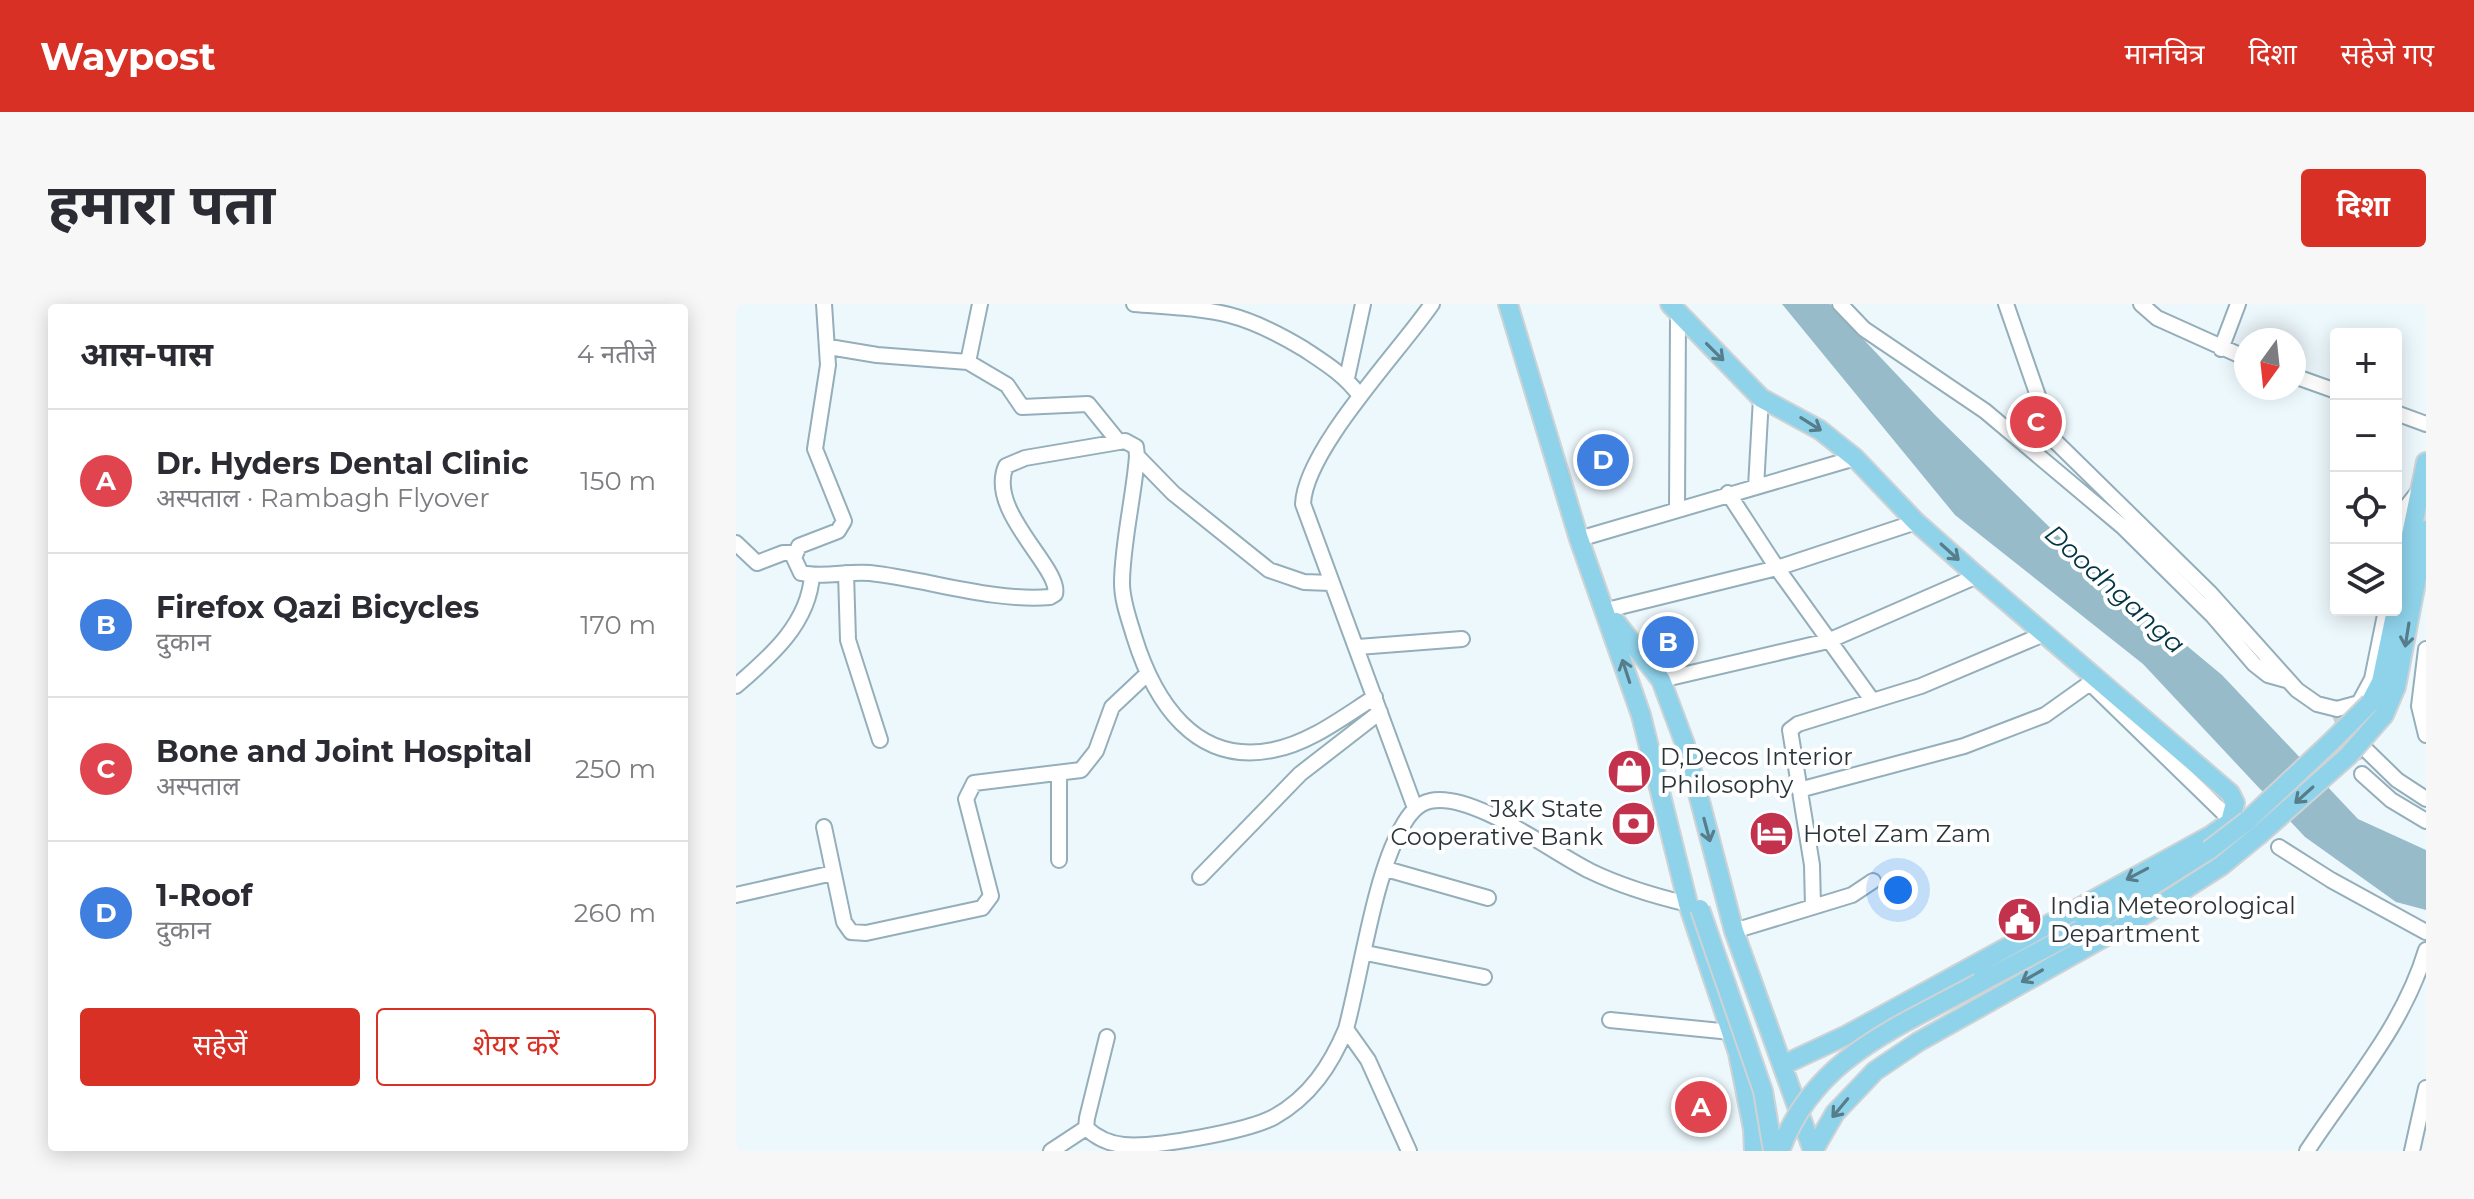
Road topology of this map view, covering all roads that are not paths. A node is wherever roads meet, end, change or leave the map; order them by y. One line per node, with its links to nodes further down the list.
1 (824, 304): 12 (street)
2 (980, 304): 15 (street)
3 (1134, 304): 16 (street)
4 (1363, 304): 16 (street)
5 (1432, 304): 19 (street)
6 (1508, 304): 33 (main road)
7 (1840, 304): 53 (street)
8 (2006, 304): 53 (street)
9 (2141, 304): 13 (street)
10 (2238, 304): 13 (street)
11 (1674, 309): 20 (main road, one-way to 20); 30 (street)
12 (829, 347): 15 (street); 36 (street)
13 (2221, 349): 14 (street)
14 (2234, 354)
15 (968, 362): 23 (street)
16 (1347, 378): 19 (street)
17 (2306, 380): 18 (street)
18 (2330, 389)
19 (1360, 396): 42 (street)
20 (1761, 398): 25 (main road, one-way to 25); 27 (street)
21 (2402, 415): 22 (street)
22 (2426, 424)
23 (1118, 441): 24 (street); 38 (street)
24 (1137, 456): 42 (street); 51 (street)
25 (1855, 458): 27 (street); 31 (main road)
26 (2426, 462): 28 (main road)
27 (1756, 487): 29 (street)
28 (2418, 492): 35 (street); 41 (main road)
29 (1728, 493): 30 (street); 37 (street)
30 (1677, 510): 33 (street)
31 (1916, 522): 37 (street); 40 (main road, one-way to 40)
32 (2426, 530): 58 (main road, one-way to 58)
33 (1579, 539): 43 (main road)
34 (736, 543): 36 (street)
35 (2399, 544)
36 (795, 553): 39 (street)
37 (1777, 568): 43 (street); 48 (street)
38 (846, 573): 39 (street); 62 (street)
39 (812, 575): 54 (street)
40 (1977, 576): 46 (main road); 48 (street)
41 (2402, 577)
42 (1331, 583): 49 (street)
43 (1607, 610): 52 (main road); 80 (main road, one-way to 43)
44 (2385, 616): 57 (street)
45 (2395, 616): 58 (main road)
46 (2044, 634): 56 (street); 70 (main road)
47 (1462, 639): 49 (street)
48 (1828, 641): 52 (street); 56 (street)
49 (1358, 647): 55 (street)
50 (2426, 649): 61 (street)
51 (1146, 675): 55 (street); 65 (street)
52 (1661, 680): 83 (main road, one-way to 83)
53 (2289, 680): 57 (street)
54 (736, 686)
55 (1375, 697): 59 (street)
56 (1872, 700): 66 (street)
57 (2317, 704): 60 (street)
58 (2377, 709): 60 (main road, bridge); 63 (main road, bridge)
59 (1380, 712): 68 (street); 76 (street)
60 (2340, 733): 82 (main road, bridge)
61 (2426, 735)
62 (880, 740)
63 (2359, 743): 67 (street); 104 (main road, one-way to 104, bridge)
64 (2362, 774): 69 (street)
65 (1059, 775): 73 (street); 75 (street)
66 (1799, 790): 70 (street); 81 (street)
67 (2426, 799)
68 (1415, 808): 74 (street); 80 (street)
69 (2426, 821)
70 (2233, 824): 94 (main road, one-way to 94)
71 (824, 827): 75 (street)
72 (2279, 847): 84 (street)
73 (1059, 860)
74 (1386, 869): 79 (street); 86 (street)
75 (833, 873): 78 (street)
76 (1200, 877)
77 (1873, 881): 81 (street)
78 (736, 895)
79 (1488, 898)
80 (1694, 906): 89 (main road); 102 (main road, bridge)
81 (1813, 907): 83 (street)
82 (2112, 910): 94 (main road); 103 (main road, bridge)
83 (1734, 931): 88 (main road)
84 (2426, 932)
85 (2426, 950): 105 (street)
86 (1366, 953): 87 (street); 91 (street)
87 (1484, 977)
88 (1756, 991): 89 (main road); 94 (main road)
89 (1723, 1006): 92 (main road)
90 (1610, 1020): 92 (street)
91 (1346, 1029): 97 (street); 100 (street)
92 (1731, 1032): 101 (main road)
93 (1107, 1037): 96 (street)
94 (1785, 1069): 104 (main road)
95 (2426, 1088): 106 (street)
96 (1086, 1128): 97 (street); 98 (street)
97 (1197, 1136): 99 (street)
98 (1051, 1151)
99 (1203, 1151)
100 (1409, 1151)
101 (1754, 1151)
102 (1773, 1151)
103 (1780, 1151)
104 (1813, 1151)
105 (2307, 1151)
106 (2412, 1151)

